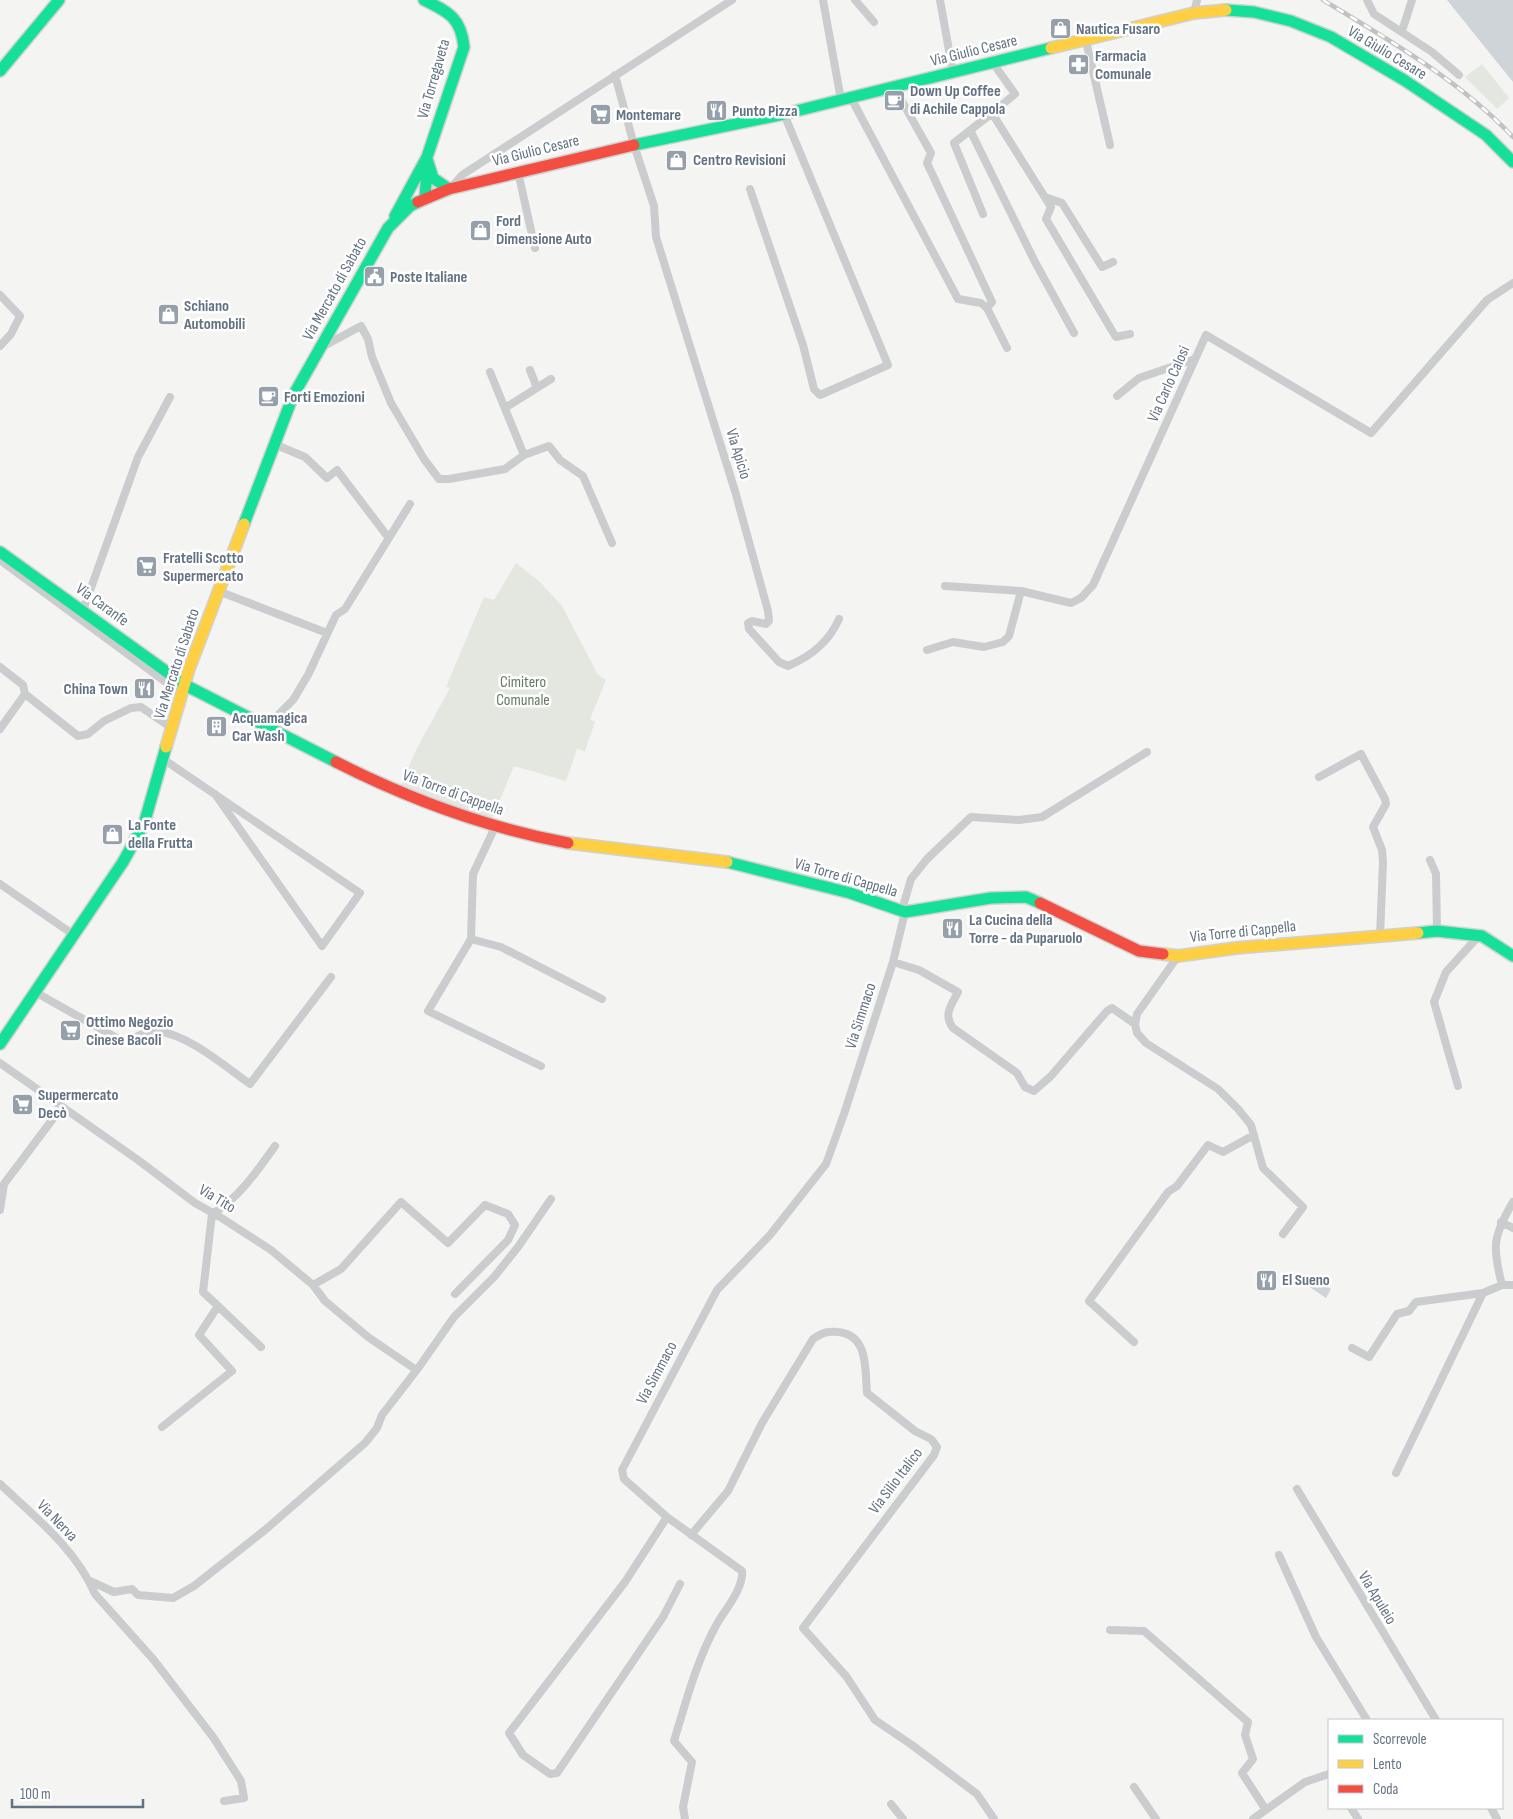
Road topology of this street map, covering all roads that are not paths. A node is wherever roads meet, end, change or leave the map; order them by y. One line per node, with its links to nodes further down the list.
1 (59, 0): 15 (street)
2 (424, 0): 26 (street, Via Torregaveta)
3 (732, 0): 18 (street)
4 (822, 0): 20 (street)
5 (855, 0): 11 (street)
6 (940, 0): 16 (street)
7 (1196, 0): 10 (street)
8 (1367, 0): 12 (street)
9 (1412, 0): 12 (street)
10 (1194, 13): 13 (street, Via Giulio Cesare); 27 (street, Via Giulio Cesare)
11 (874, 22)
12 (1402, 31): 17 (street)
13 (1086, 41): 14 (street, Via Giulio Cesare); 25 (street)
14 (993, 63): 16 (street, Via Giulio Cesare); 21 (street)
15 (0, 71)
16 (953, 73): 19 (street, Via Giulio Cesare)
17 (1459, 74)
18 (615, 75): 24 (street); 31 (street)
19 (894, 87): 20 (street, Via Giulio Cesare); 41 (street)
20 (846, 99): 22 (street, Via Giulio Cesare); 41 (street)
21 (992, 113): 23 (street); 32 (street)
22 (784, 114): 24 (street, Via Giulio Cesare); 30 (street)
23 (970, 130): 35 (street); 42 (street)
24 (634, 145): 28 (street, Via Giulio Cesare); 66 (street, Via Apicio)
25 (1110, 145)
26 (427, 156): 29 (street, Via Torregaveta); 31 (street); 33 (street, Via Torregaveta)
27 (1513, 162)
28 (518, 172): 31 (street, Via Giulio Cesare); 37 (street)
29 (418, 177): 33 (street); 36 (street, Via Torregaveta)
30 (750, 189)
31 (449, 190): 33 (street, Via Giulio Cesare)
32 (1045, 197): 38 (street); 43 (street)
33 (425, 198): 34 (street, Via Giulio Cesare)
34 (410, 206): 36 (street, Via Mercato di Sabato)
35 (983, 214)
36 (388, 228): 45 (street, Via Mercato di Sabato)
37 (535, 248)
38 (1113, 262)
39 (1513, 283): 47 (street, Via Carlo Calosi)
40 (0, 295): 44 (street)
41 (987, 308): 46 (street)
42 (1074, 333)
43 (1130, 334)
44 (0, 346)
45 (320, 348): 55 (street, Via Mercato di Sabato); 56 (street)
46 (1007, 348)
47 (1195, 359): 53 (street); 64 (street, Via Carlo Calosi)
48 (530, 370): 51 (street)
49 (490, 372): 54 (street)
50 (551, 379): 51 (street)
51 (537, 388): 54 (street)
52 (170, 396): 65 (street)
53 (1117, 396)
54 (505, 408): 56 (street)
55 (274, 444): 58 (street); 63 (street, Via Mercato di Sabato)
56 (524, 455): 59 (street)
57 (410, 504): 58 (street)
58 (388, 537): 67 (street)
59 (612, 543)
60 (0, 552): 65 (street, Via Caranfe)
61 (0, 560): 70 (street)
62 (945, 586): 64 (street, Via Carlo Calosi)
63 (218, 591): 67 (street); 70 (street, Via Mercato di Sabato)
64 (1021, 591): 68 (street)
65 (83, 610): 70 (street, Via Caranfe)
66 (839, 619)
67 (327, 633): 72 (street)
68 (927, 650)
69 (0, 668): 71 (street)
70 (183, 690): 72 (street, Via Torre di Cappella); 73 (street, Via Mercato di Sabato)
71 (24, 694): 73 (street); 74 (street)
72 (266, 727): 79 (street, Via Torre di Cappella)
73 (173, 728): 76 (street, Via Mercato di Sabato)
74 (0, 729)
75 (1147, 752): 82 (street, Via Simmaco)
76 (163, 758): 78 (street); 84 (street, Via Mercato di Sabato)
77 (1319, 776): 85 (street)
78 (215, 794): 78 (street)
79 (495, 827): 82 (street, Via Torre di Cappella); 87 (street)
80 (1430, 860): 83 (street)
81 (0, 884): 84 (street)
82 (904, 912): 88 (street, Via Torre di Cappella); 90 (street, Via Simmaco)
83 (1437, 931): 85 (street, Via Torre di Cappella); 86 (street, Via Torre di Cappella)
84 (74, 935): 92 (street, Via Mercato di Sabato)
85 (1380, 936): 88 (street, Via Torre di Cappella)
86 (1482, 936): 89 (street, Via Torre di Cappella); 98 (street)
87 (471, 939): 93 (street); 97 (street)
88 (1178, 956): 94 (street)
89 (1513, 956)
90 (893, 962): 94 (street); 123 (street, Via Simmaco)
91 (331, 977): 92 (street)
92 (35, 992): 95 (street, Via Mercato di Sabato)
93 (602, 999)
94 (1135, 1024): 100 (street)
95 (1, 1039)
96 (0, 1063): 99 (street, Via Tito)
97 (541, 1066)
98 (1458, 1086)
99 (61, 1108): 104 (street); 105 (street, Via Tito)
100 (1254, 1135): 108 (street); 115 (street)
101 (275, 1146): 105 (street)
102 (552, 1199): 126 (street)
103 (1513, 1202): 106 (street)
104 (0, 1210)
105 (212, 1214): 109 (street, Via Tito); 114 (street)
106 (1501, 1222): 107 (street); 110 (street)
107 (1513, 1228)
108 (1282, 1234)
109 (313, 1284): 113 (street); 118 (street, Via Tito)
110 (1502, 1285): 111 (street); 112 (street)
111 (1513, 1285)
112 (1483, 1293): 117 (street); 120 (street)
113 (455, 1294)
114 (218, 1306): 116 (street); 119 (street)
115 (1134, 1342)
116 (261, 1347)
117 (1352, 1348)
118 (412, 1367)
119 (162, 1427)
120 (1396, 1473)
121 (0, 1484): 126 (street, Via Nerva)
122 (1297, 1489): 130 (street, Via Apuleio)
123 (666, 1517): 124 (street, Via Simmaco); 127 (street)
124 (690, 1535): 136 (street, Via Simmaco); 138 (street, Via Silio Italico)
125 (1279, 1555): 129 (street)
126 (90, 1581): 133 (street, Via Nerva)
127 (680, 1584)
128 (1110, 1630): 135 (street)
129 (1366, 1719)
130 (1435, 1719)
131 (1328, 1773): 135 (street)
132 (1134, 1787): 139 (street)
133 (224, 1801)
134 (891, 1804): 137 (street)
135 (1266, 1810): 140 (street)
136 (685, 1819)
137 (903, 1819)
138 (994, 1819)
139 (1156, 1819)
140 (1253, 1819)

